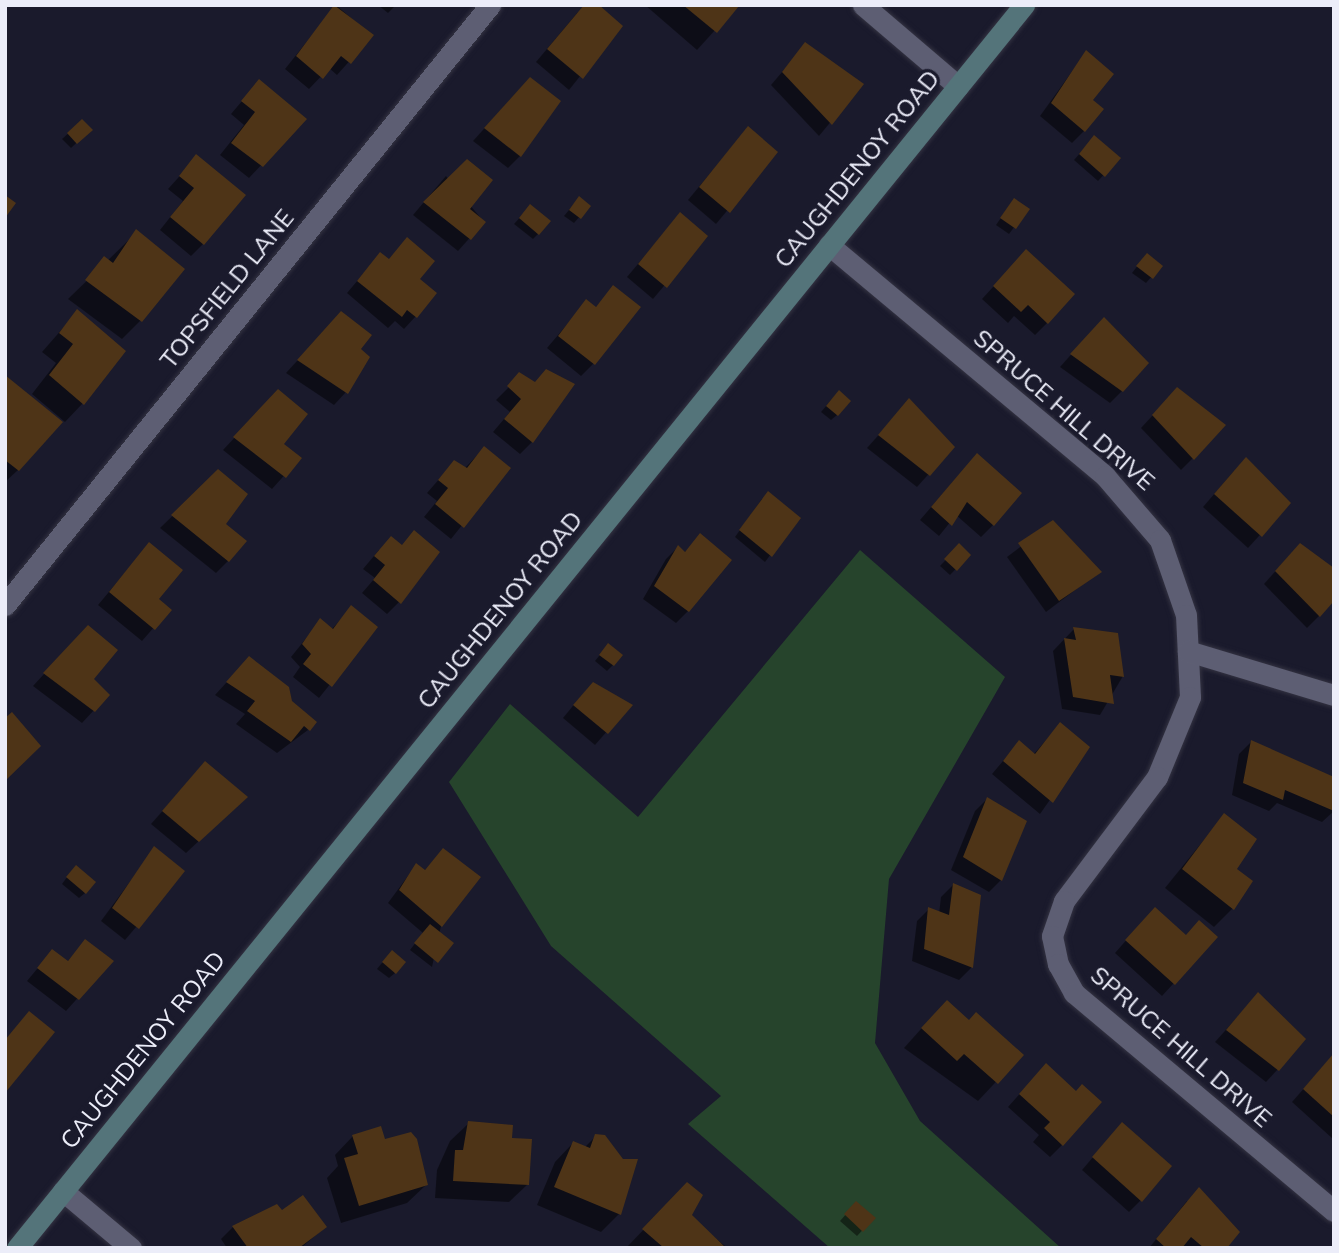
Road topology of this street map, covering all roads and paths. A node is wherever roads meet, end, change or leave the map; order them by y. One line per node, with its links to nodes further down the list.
1 (489, 5): 6 (street, TOPSFIELD LANE)
2 (863, 5): 4 (street)
3 (1024, 5): 4 (street, CAUGHDENOY ROAD)
4 (958, 86): 5 (street, CAUGHDENOY ROAD)
5 (829, 245): 7 (street, SPRUCE HILL DRIVE); 9 (street, CAUGHDENOY ROAD)
6 (5, 605)
7 (1188, 651): 8 (street); 10 (street, SPRUCE HILL DRIVE)
8 (1334, 695)
9 (62, 1191): 11 (street, CAUGHDENOY ROAD); 12 (street)
10 (1334, 1211)
11 (17, 1248)
12 (131, 1248)

